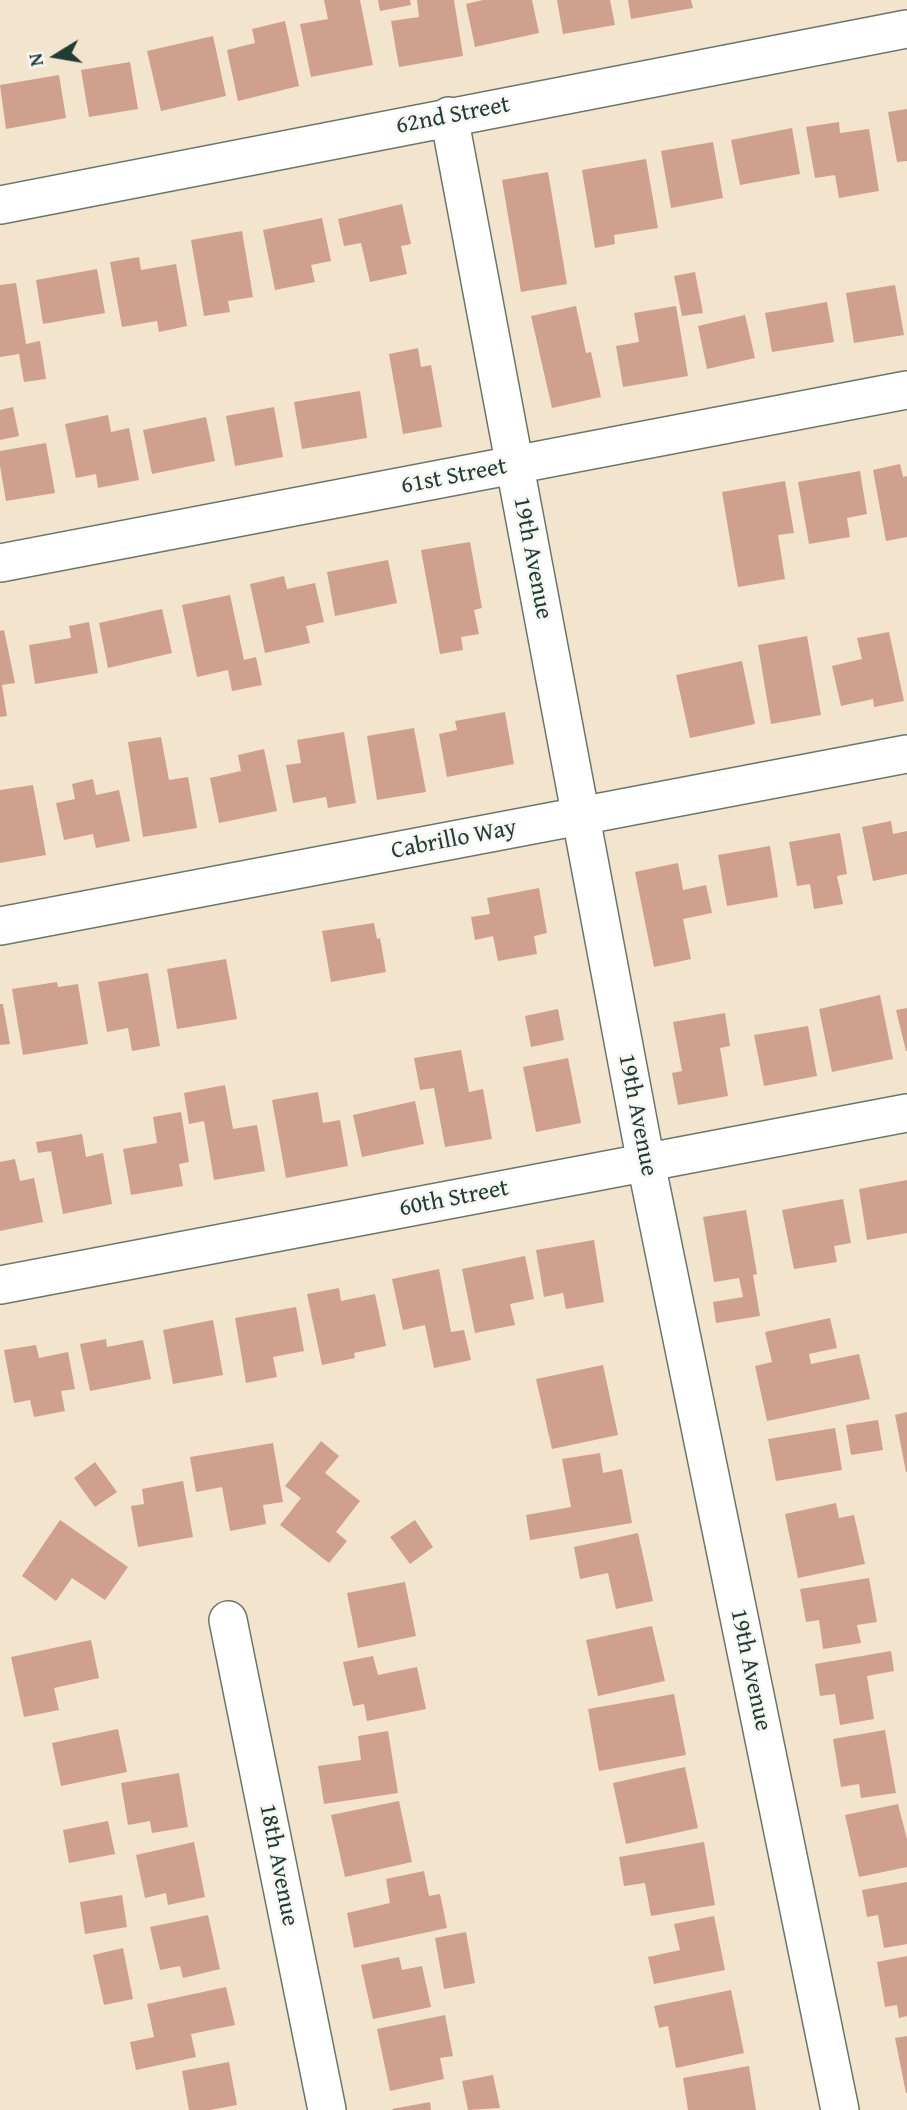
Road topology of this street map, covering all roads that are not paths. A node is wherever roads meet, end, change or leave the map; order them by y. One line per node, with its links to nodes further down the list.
1 (907, 29): 2 (street, 62nd Street)
2 (449, 117): 3 (street, 62nd Street); 5 (street, 19th Avenue)
3 (0, 205)
4 (907, 390): 5 (street, 61st Street)
5 (514, 465): 6 (street, 61st Street); 8 (street, 19th Avenue)
6 (0, 563)
7 (907, 754): 8 (street, Cabrillo Way)
8 (581, 816): 9 (street, Cabrillo Way); 11 (street, 19th Avenue)
9 (0, 926)
10 (907, 1113): 11 (street, 60th Street)
11 (646, 1163): 12 (street, 60th Street); 15 (street, 19th Avenue)
12 (0, 1285)
13 (228, 1620): 14 (street, 18th Avenue)
14 (327, 2110)
15 (840, 2110)

